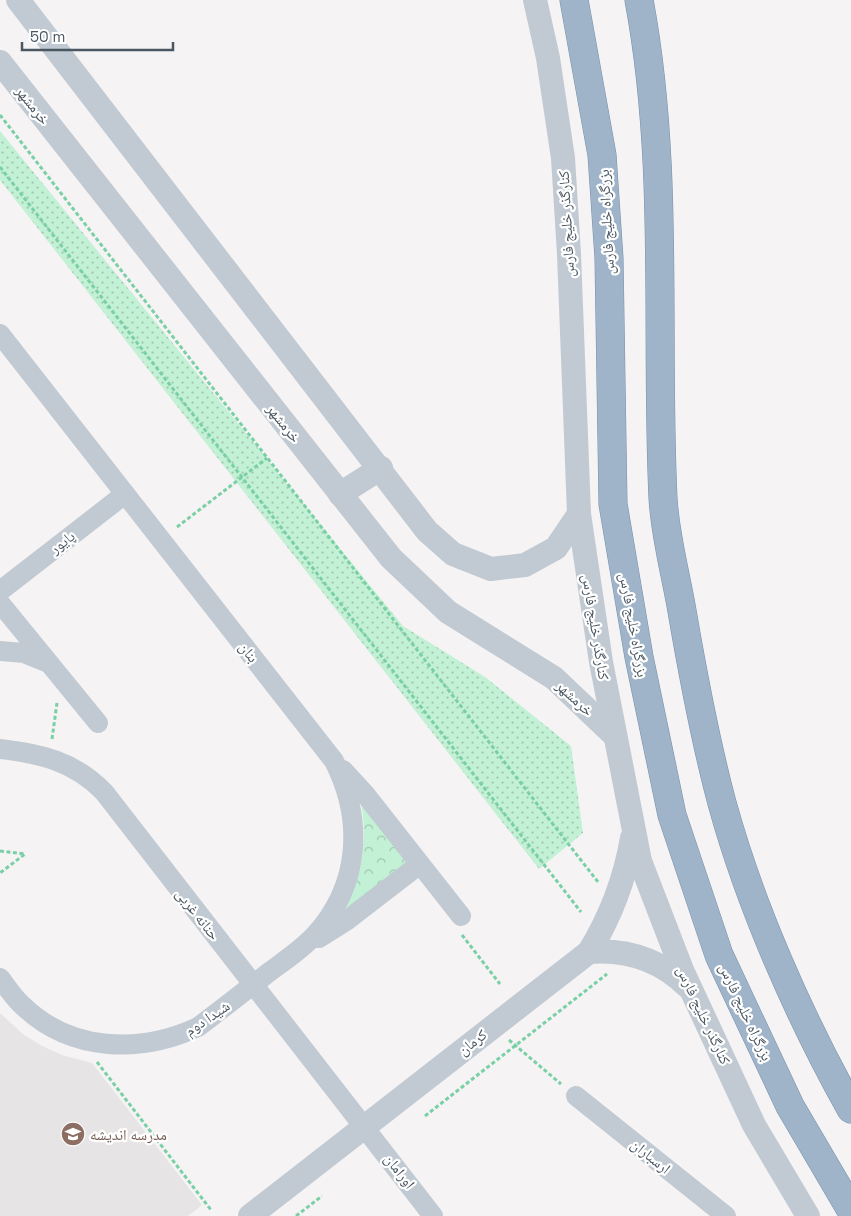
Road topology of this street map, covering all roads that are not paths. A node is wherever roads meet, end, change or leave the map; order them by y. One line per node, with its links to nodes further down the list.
1 (18, 0): 7 (street)
2 (535, 0): 10 (street, کنارگذر خلیج فارس)
3 (574, 0): 31 (highway, بزرگراه خلیج فارس)
4 (639, 0): 29 (highway)
5 (0, 62): 9 (street, خرمشهر)
6 (0, 334): 8 (street, بنان)
7 (381, 468): 9 (street); 10 (street)
8 (125, 494): 11 (street, پایور); 19 (street, بنان)
9 (340, 494): 17 (street, خرمشهر)
10 (579, 514): 17 (street, کنارگذر خلیج فارس)
11 (0, 591)
12 (0, 603): 13 (street)
13 (18, 626): 14 (street); 15 (street)
14 (8, 651): 15 (street)
15 (51, 665): 16 (street)
16 (98, 723)
17 (615, 736): 20 (street, کنارگذر خلیج فارس)
18 (0, 749): 26 (street, حنانه غربی)
19 (334, 762): 21 (street); 24 (street, بنان)
20 (633, 826): 23 (street, کرمان); 27 (street, کنارگذر خلیج فارس)
21 (420, 864): 22 (street); 24 (street)
22 (461, 916)
23 (589, 952): 27 (street); 30 (street, کرمان)
24 (294, 953): 26 (street, بنان)
25 (0, 978): 26 (street, شیدا دوم)
26 (254, 984): 30 (street, حنانه غربی)
27 (691, 990): 35 (street, کنارگذر خلیج فارس)
28 (576, 1096): 34 (street, ارسباران)
29 (851, 1109)
30 (365, 1126): 32 (street, کرمان); 33 (street, اورامان)
31 (851, 1210)
32 (250, 1216)
33 (433, 1216)
34 (726, 1216)
35 (808, 1216)

